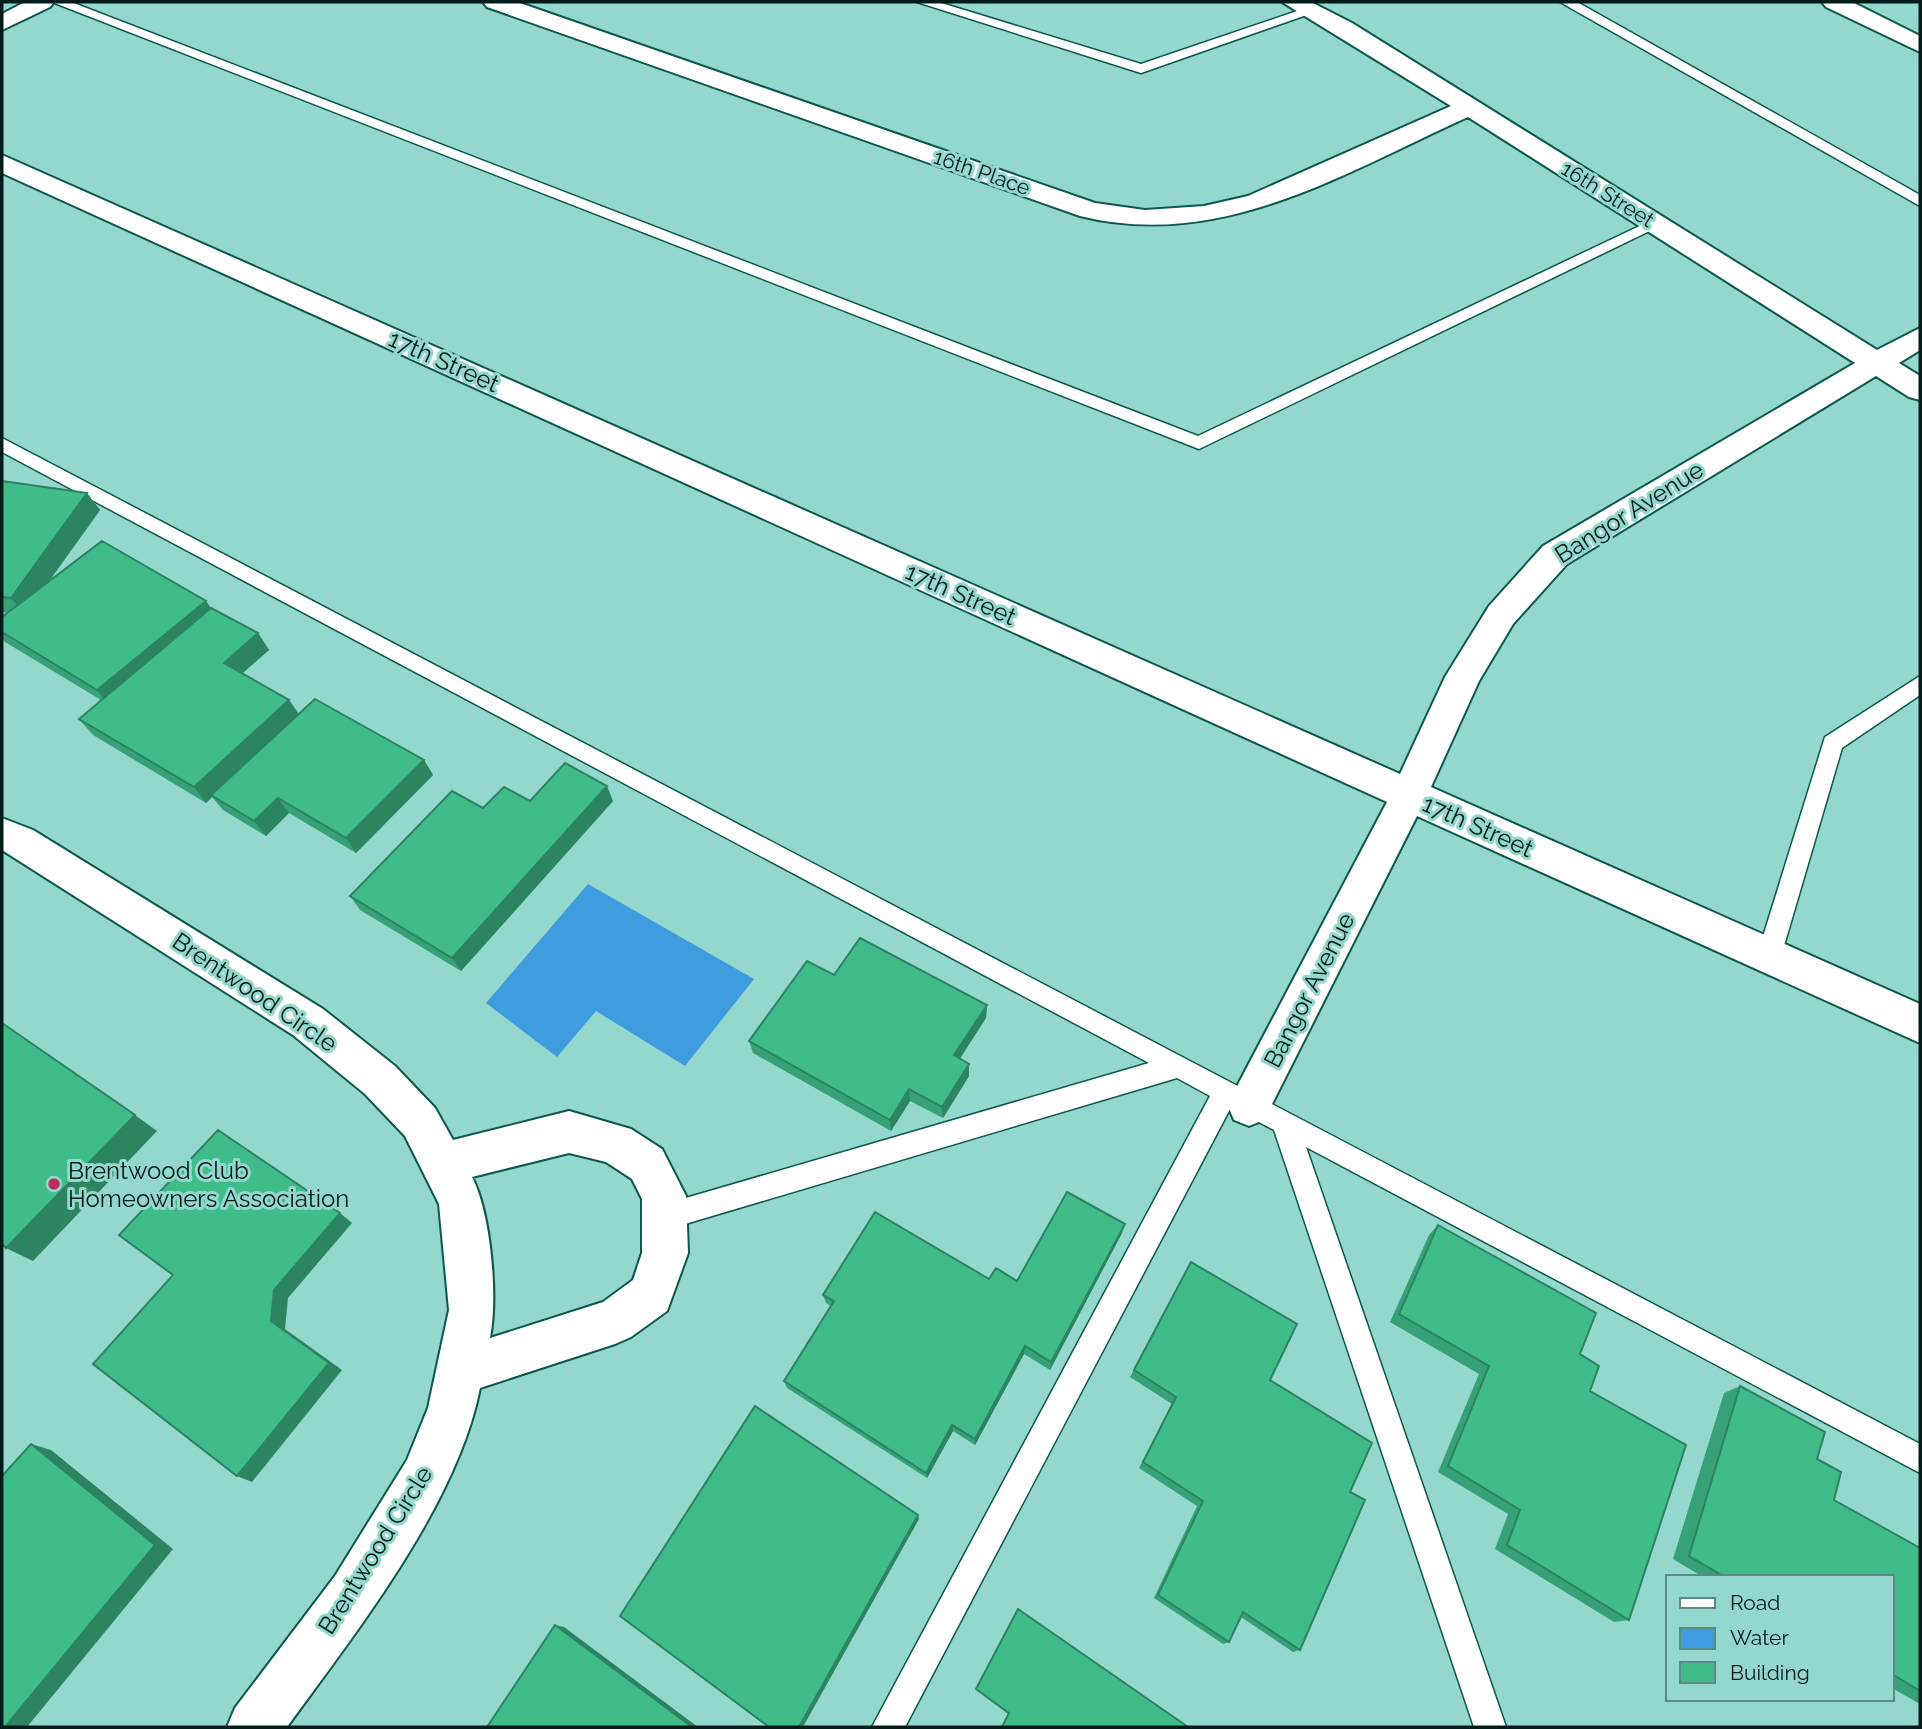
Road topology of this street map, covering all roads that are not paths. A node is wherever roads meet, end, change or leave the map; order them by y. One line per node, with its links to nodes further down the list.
1 (42, 2): 8 (street)
2 (59, 2): 13 (lane)
3 (495, 2): 10 (street, 16th Place)
4 (924, 2): 7 (lane)
5 (1567, 2): 12 (lane)
6 (1834, 2): 9 (street)
7 (1303, 6): 10 (street, 16th Street)
8 (2, 23)
9 (1920, 45)
10 (1470, 107): 13 (street, 16th Street)
11 (2, 163): 19 (street, 17th Street)
12 (1920, 201)
13 (1656, 224): 15 (street, 16th Street)
14 (1920, 337): 15 (street, Bangor Avenue)
15 (1876, 362): 16 (street, 16th Street); 19 (street, Bangor Avenue)
16 (1920, 390)
17 (2, 444): 23 (lane)
18 (1920, 684): 21 (lane)
19 (1409, 795): 21 (street, 17th Street); 24 (street, Bangor Avenue)
20 (2, 834): 26 (street, Brentwood Circle)
21 (1769, 956): 22 (street, 17th Street)
22 (1920, 1024)
23 (1176, 1067): 24 (lane); 27 (lane)
24 (1237, 1099): 25 (lane); 31 (lane)
25 (1284, 1124): 29 (lane); 32 (lane)
26 (442, 1164): 27 (street); 28 (street, Brentwood Circle)
27 (664, 1217): 28 (street)
28 (459, 1371): 30 (street, Brentwood Circle)
29 (1920, 1460)
30 (254, 1727)
31 (888, 1727)
32 (1490, 1727)

